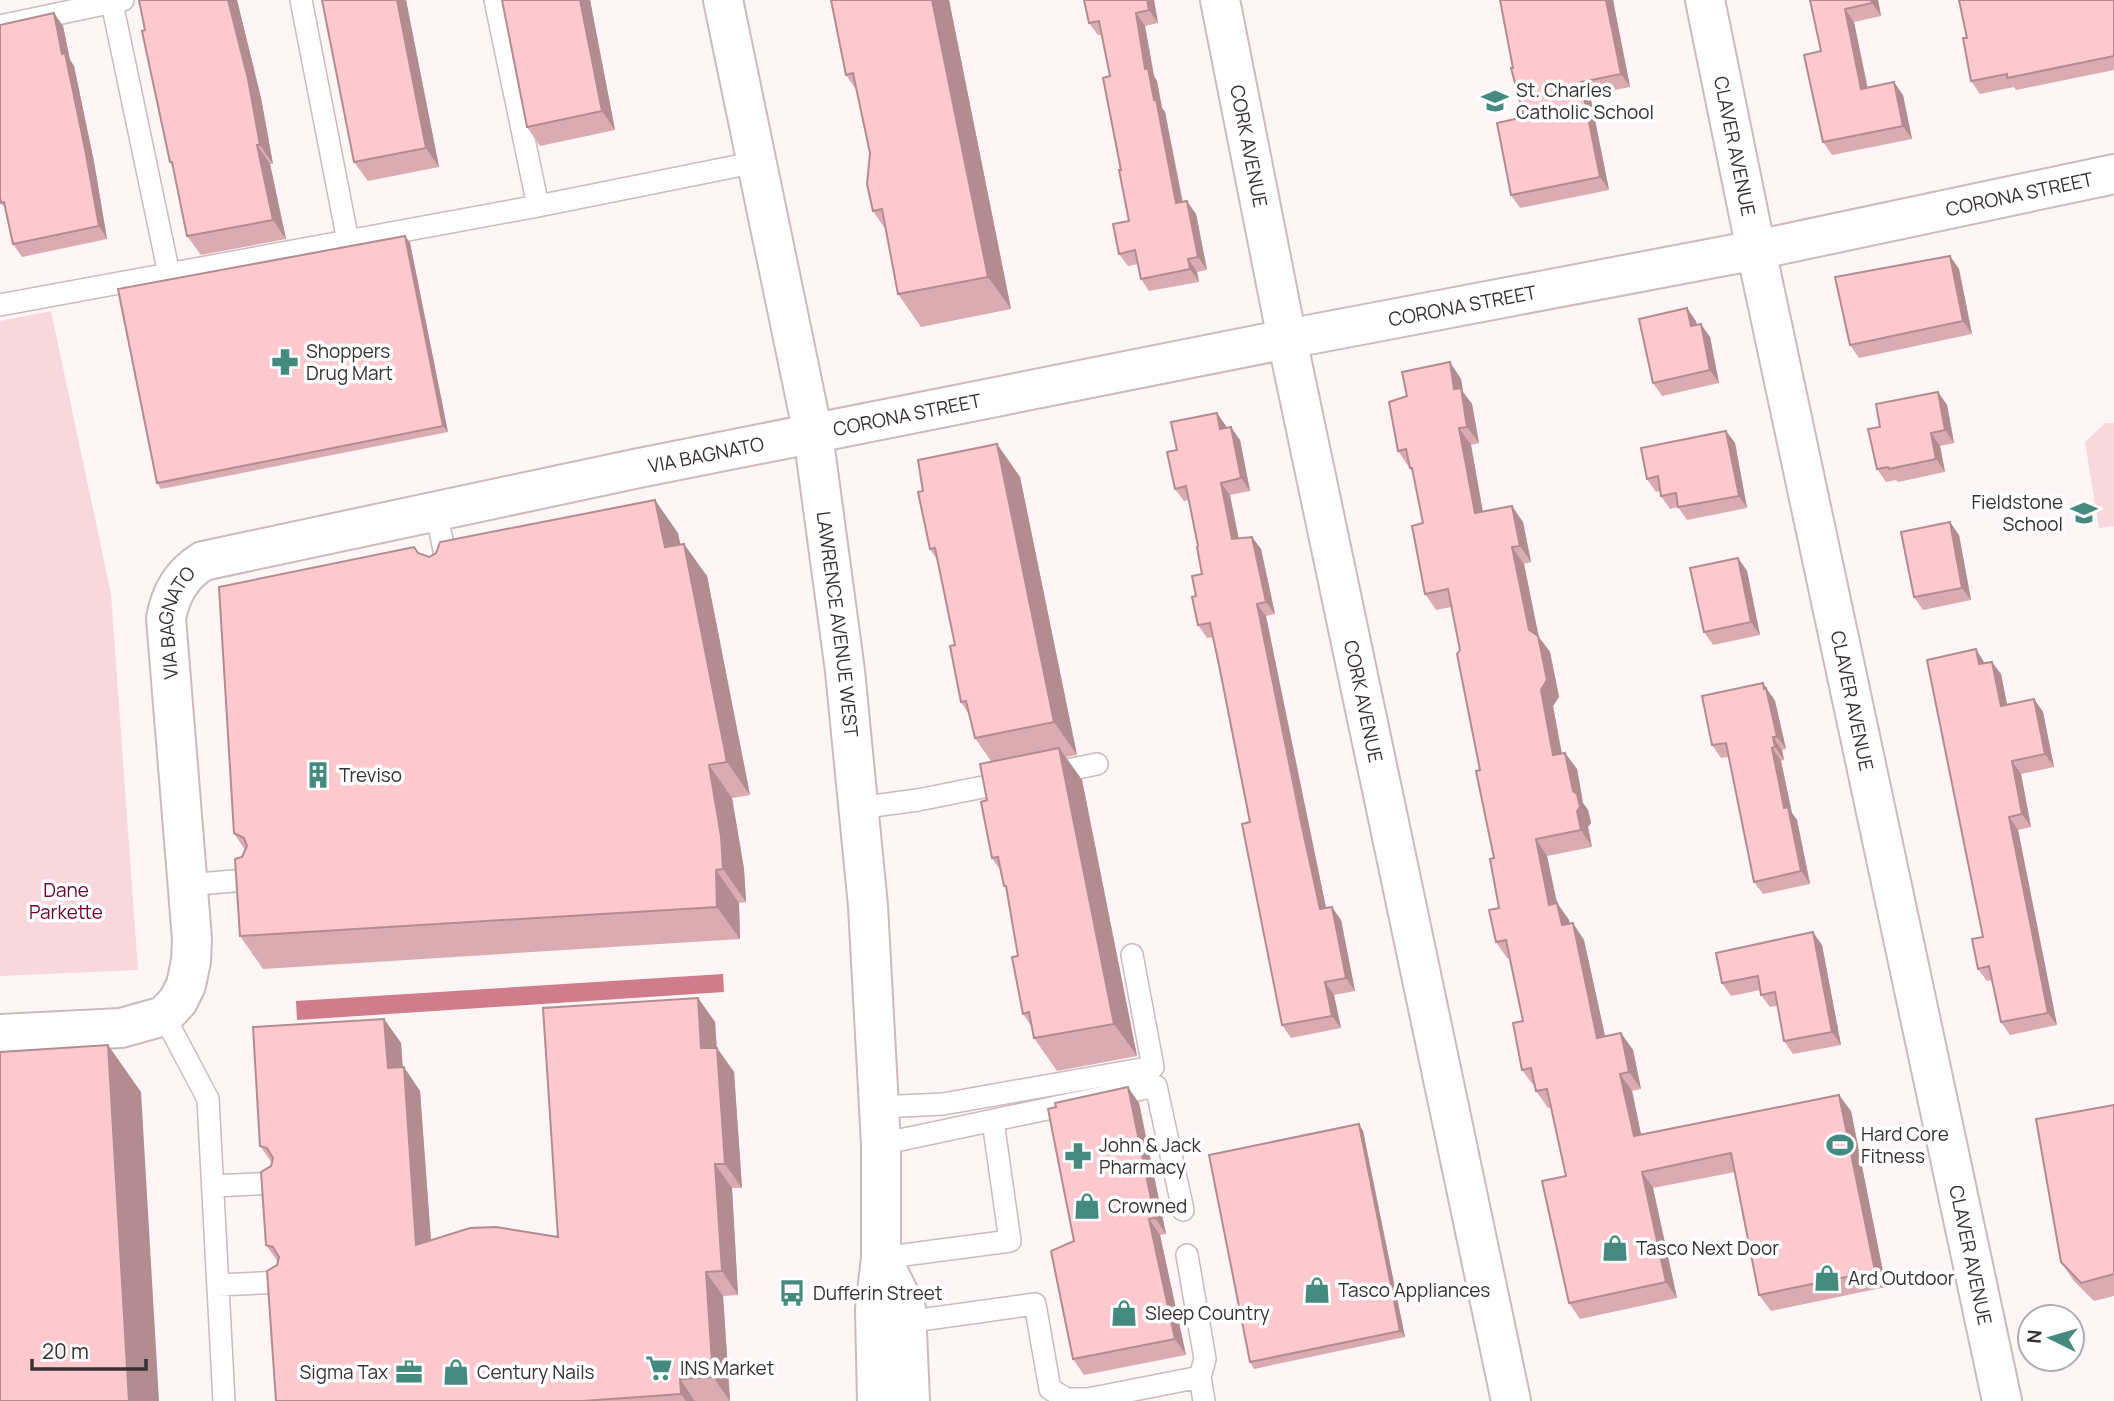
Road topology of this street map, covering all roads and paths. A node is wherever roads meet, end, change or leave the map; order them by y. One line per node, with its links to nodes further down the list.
1 (301, 0): 11 (lane)
2 (495, 0): 10 (lane)
3 (723, 0): 8 (street, LAWRENCE AVENUE WEST)
4 (1220, 0): 15 (street, CORK AVENUE)
5 (1705, 0): 12 (street, CLAVER AVENUE)
6 (119, 1): 7 (lane); 13 (lane)
7 (0, 26)
8 (757, 162): 10 (lane); 16 (street, LAWRENCE AVENUE WEST)
9 (2114, 174): 12 (street, CORONA STREET)
10 (538, 206): 11 (lane)
11 (348, 241): 13 (lane)
12 (1756, 250): 15 (street, CORONA STREET); 42 (street, CLAVER AVENUE)
13 (169, 274): 14 (lane)
14 (0, 305)
15 (1287, 339): 16 (street, CORONA STREET); 41 (street, CORK AVENUE)
16 (813, 434): 17 (street, VIA BAGNATO); 20 (street, LAWRENCE AVENUE WEST)
17 (436, 510): 18 (lane); 22 (street, VIA BAGNATO)
18 (450, 578)
19 (1097, 764): 20 (lane)
20 (858, 808): 27 (street, LAWRENCE AVENUE WEST)
21 (257, 879): 22 (lane)
22 (187, 885): 24 (street, VIA BAGNATO)
23 (1132, 955): 27 (lane)
24 (164, 1016): 25 (street); 29 (lane)
25 (0, 1034)
26 (993, 1121): 27 (lane); 30 (lane); 32 (lane)
27 (880, 1125): 32 (street, LAWRENCE AVENUE WEST)
28 (277, 1183): 29 (lane)
29 (213, 1186): 34 (lane)
30 (1183, 1210)
31 (1187, 1255): 36 (lane)
32 (881, 1258): 35 (street, LAWRENCE AVENUE WEST); 38 (street, LAWRENCE AVENUE WEST)
33 (283, 1282): 34 (lane)
34 (218, 1285): 37 (lane)
35 (906, 1322): 36 (lane); 39 (street, LAWRENCE AVENUE WEST)
36 (1200, 1377): 40 (lane)
37 (225, 1401)
38 (877, 1401)
39 (910, 1401)
40 (1204, 1401)
41 (1511, 1401)
42 (2003, 1401)

